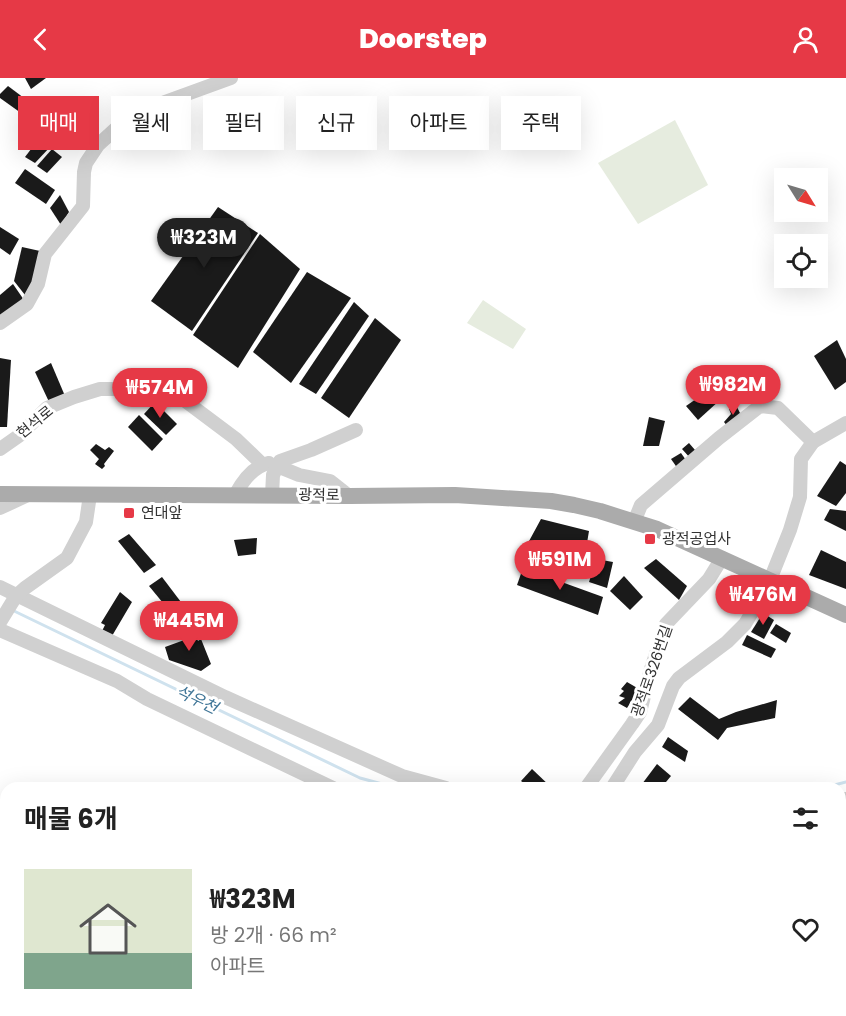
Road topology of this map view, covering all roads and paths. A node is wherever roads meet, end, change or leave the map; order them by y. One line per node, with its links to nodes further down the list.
1 (231, 78): 2 (street)
2 (0, 323)
3 (846, 423): 5 (street)
4 (356, 430): 7 (street)
5 (813, 442): 19 (street); 21 (street)
6 (0, 449): 8 (street, 현석로)
7 (311, 450): 9 (street); 10 (street)
8 (262, 464): 9 (street); 15 (street)
9 (278, 464): 10 (street); 16 (street)
10 (299, 475): 17 (street)
11 (0, 483): 13 (main road)
12 (0, 494): 13 (main road, 광적로)
13 (30, 494): 14 (main road, 광적로); 18 (street)
14 (90, 495): 15 (main road, 광적로); 23 (street)
15 (235, 495): 16 (main road, 광적로)
16 (272, 495): 17 (main road, 광적로)
17 (350, 496): 19 (main road, 광적로)
18 (0, 508)
19 (634, 522): 20 (main road, 광적로)
20 (725, 560): 21 (main road, 광적로); 29 (street, 광적로326번길)
21 (768, 579): 24 (main road); 30 (street)
22 (0, 587): 23 (street)
23 (16, 596): 25 (street); 28 (street)
24 (846, 615)
25 (0, 622)
26 (0, 630): 27 (street)
27 (320, 782)
28 (424, 782)
29 (590, 782)
30 (616, 782)

